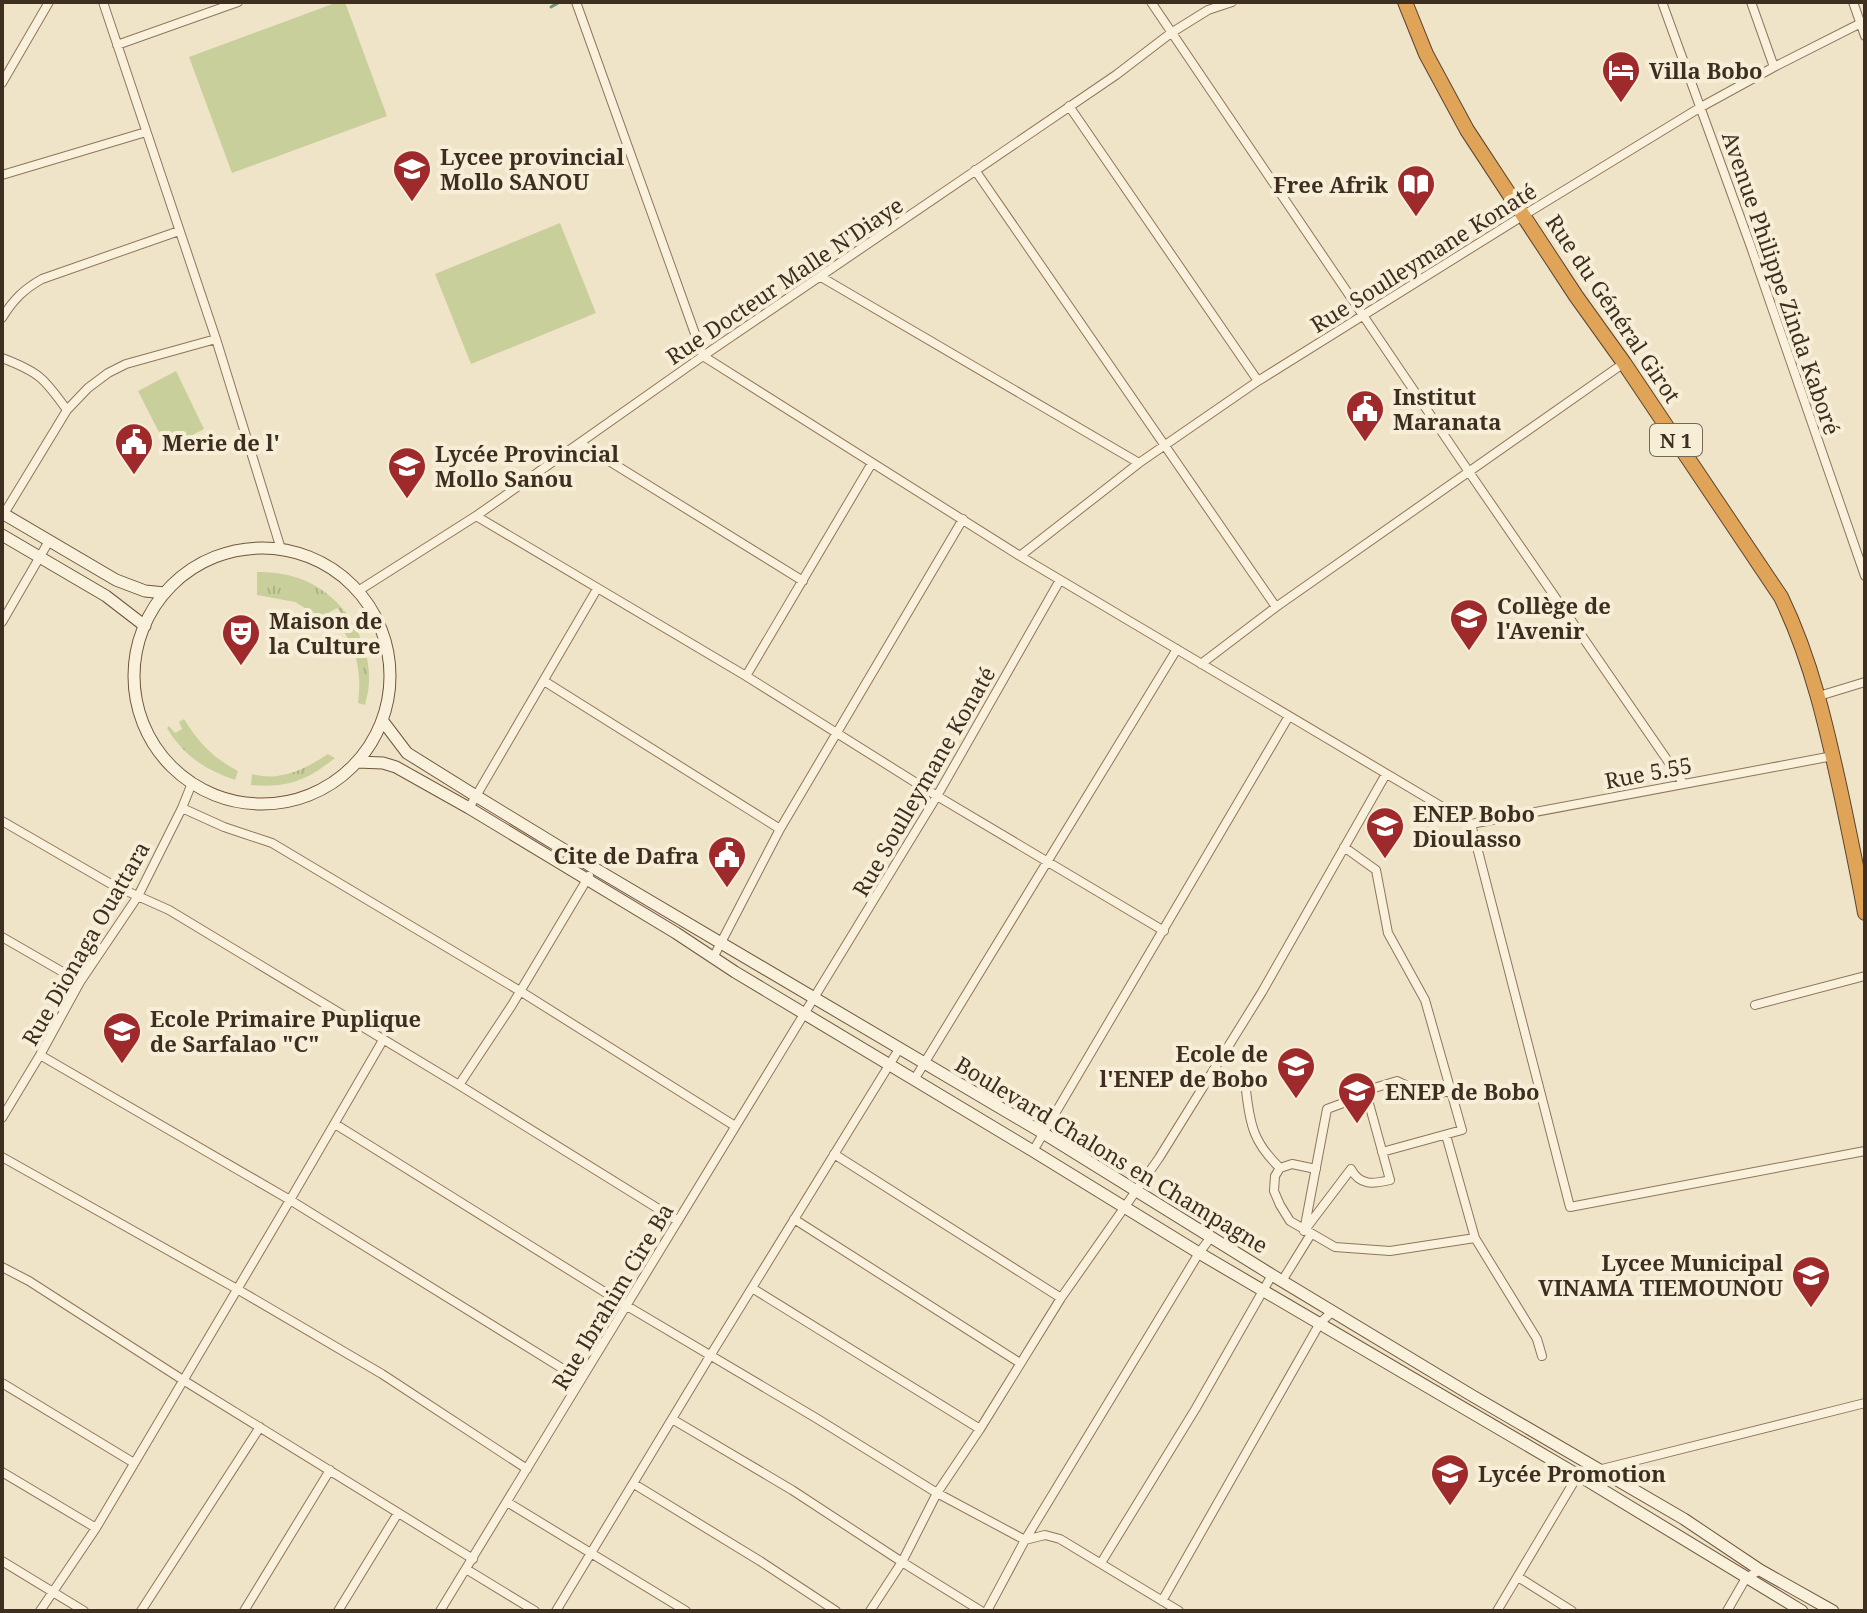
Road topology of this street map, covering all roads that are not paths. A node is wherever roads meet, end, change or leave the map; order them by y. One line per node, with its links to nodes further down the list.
1 (49, 2): 17 (street)
2 (103, 2): 15 (street)
3 (238, 2): 15 (street)
4 (576, 2): 29 (street)
5 (1151, 2): 13 (street)
6 (1232, 2): 11 (street, Rue Docteur Malle N'Diaye)
7 (1405, 2): 23 (highway, Rue du Général Girot / N 1)
8 (1662, 2): 19 (street, Avenue Philippe Zinda Kaboré)
9 (1751, 2): 16 (street)
10 (1853, 2): 12 (street)
11 (1207, 6): 13 (street, Rue Docteur Malle N'Diaye)
12 (1863, 22): 14 (street); 16 (street, Rue Soulleymane Konaté)
13 (1171, 33): 18 (street, Rue Docteur Malle N'Diaye); 26 (street)
14 (1865, 36)
15 (117, 45): 20 (street)
16 (1774, 67): 19 (street, Rue Soulleymane Konaté)
17 (2, 83)
18 (1069, 106): 21 (street, Rue Docteur Malle N'Diaye); 32 (street)
19 (1701, 107): 23 (street, Rue Soulleymane Konaté); 47 (street, Avenue Philippe Zinda Kaboré)
20 (146, 132): 22 (street); 24 (street)
21 (975, 170): 25 (street, Rue Docteur Malle N'Diaye); 35 (street)
22 (2, 175)
23 (1524, 215): 26 (street, Rue Soulleymane Konaté); 31 (highway, Rue du Général Girot / N 1)
24 (179, 231): 27 (street); 28 (street)
25 (821, 277): 29 (street, Rue Docteur Malle N'Diaye); 37 (street)
26 (1363, 315): 32 (street, Rue Soulleymane Konaté); 38 (street)
27 (2, 318)
28 (216, 339): 33 (street); 44 (street)
29 (703, 356): 34 (street, Rue Docteur Malle N'Diaye); 36 (street)
30 (2, 358): 33 (street)
31 (1624, 363): 38 (street); 61 (highway, Rue du Général Girot / N 1)
32 (1258, 381): 35 (street, Rue Soulleymane Konaté)
33 (67, 410): 39 (street)
34 (580, 443): 40 (street, Rue Docteur Malle N'Diaye); 49 (street)
35 (1163, 445): 37 (street, Rue Soulleymane Konaté); 53 (street)
36 (872, 463): 41 (street); 49 (street)
37 (1139, 463): 45 (street, Rue Soulleymane Konaté)
38 (1469, 472): 53 (street); 69 (street)
39 (3, 515): 43 (main road)
40 (476, 516): 50 (street); 51 (street, Rue Docteur Malle N'Diaye)
41 (963, 519): 45 (street); 64 (street)
42 (2, 535): 46 (main road)
43 (49, 541): 46 (street); 52 (main road)
44 (281, 549): 51 (main road); 52 (main road)
45 (1020, 556): 48 (street)
46 (41, 558): 54 (street); 55 (main road)
47 (1865, 576)
48 (1060, 580): 56 (street); 71 (street, Rue Soulleymane Konaté)
49 (803, 581): 58 (street)
50 (597, 589): 58 (street); 59 (street)
51 (358, 591): 63 (main road)
52 (165, 593): 55 (main road)
53 (1276, 607): 57 (street)
54 (2, 622)
55 (145, 626): 68 (main road)
56 (1177, 649): 57 (street); 78 (street)
57 (1201, 664): 62 (street)
58 (746, 676): 64 (street)
59 (544, 681): 70 (street); 76 (street)
60 (1865, 682): 61 (street)
61 (1819, 696): 65 (highway, Rue du Général Girot / N 1)
62 (1289, 716): 67 (street); 82 (street)
63 (382, 720): 66 (main road); 70 (main road, Boulevard Chalons en Champagne)
64 (838, 733): 71 (street); 76 (street)
65 (1833, 756): 69 (street, Rue 5.55); 81 (highway, Rue du Général Girot / N 1)
66 (357, 762): 68 (main road); 73 (main road, Boulevard Chalons en Champagne)
67 (1386, 774): 75 (street); 77 (street)
68 (192, 783): 72 (street, Rue Dionaga Ouattara)
69 (1683, 783): 75 (street, Rue 5.55)
70 (476, 796): 73 (street); 79 (main road, Boulevard Chalons en Champagne)
71 (937, 796): 78 (street); 89 (street, Rue Soulleymane Konaté)
72 (182, 808): 80 (street, Rue Dionaga Ouattara); 88 (street)
73 (469, 808): 79 (main road, Boulevard Chalons en Champagne)
74 (2, 821): 80 (street)
75 (1471, 824): 108 (street)
76 (780, 829): 84 (street)
77 (1344, 847): 101 (street); 114 (street)
78 (1047, 862): 82 (street); 95 (street)
79 (590, 874): 84 (main road, Boulevard Chalons en Champagne); 85 (main road, Boulevard Chalons en Champagne); 88 (street)
80 (138, 896): 87 (street, Rue Dionaga Ouattara); 92 (street)
81 (1865, 913)
82 (1164, 931): 105 (street)
83 (2, 937): 87 (street)
84 (722, 943): 85 (street); 89 (main road, Boulevard Chalons en Champagne)
85 (713, 958): 91 (main road, Boulevard Chalons en Champagne)
86 (1865, 976): 90 (street)
87 (80, 982): 94 (street, Rue Dionaga Ouattara)
88 (520, 991): 98 (street); 104 (street)
89 (814, 999): 91 (street, Rue Ibrahim Cire Ba); 93 (main road, Boulevard Chalons en Champagne)
90 (1755, 1005)
91 (804, 1014): 96 (main road, Boulevard Chalons en Champagne); 104 (street, Rue Ibrahim Cire Ba)
92 (383, 1040): 98 (street); 103 (street)
93 (899, 1049): 95 (main road, Boulevard Chalons en Champagne); 96 (street)
94 (40, 1055): 102 (street, Rue Dionaga Ouattara); 115 (street)
95 (924, 1064): 97 (street); 105 (main road, Boulevard Chalons en Champagne)
96 (889, 1065): 97 (main road, Boulevard Chalons en Champagne); 110 (street)
97 (914, 1080): 107 (main road, Boulevard Chalons en Champagne)
98 (459, 1085): 118 (street)
99 (1365, 1089): 101 (street); 109 (street); 113 (street)
100 (1246, 1090): 112 (street)
101 (1451, 1091): 106 (street)
102 (2, 1118)
103 (335, 1124): 115 (street); 129 (street)
104 (735, 1126): 118 (street, Rue Ibrahim Cire Ba)
105 (1043, 1133): 107 (street); 114 (main road, Boulevard Chalons en Champagne)
106 (1446, 1135): 109 (street); 121 (street)
107 (1033, 1151): 116 (main road, Boulevard Chalons en Champagne)
108 (1865, 1151)
109 (1382, 1152): 119 (street)
110 (834, 1154): 117 (street); 128 (street)
111 (2, 1157): 126 (street)
112 (1280, 1168): 113 (street); 119 (street)
113 (1316, 1169): 119 (street)
114 (1137, 1192): 116 (street); 120 (main road, Boulevard Chalons en Champagne)
115 (290, 1200): 126 (street); 136 (street)
116 (1124, 1207): 122 (main road, Boulevard Chalons en Champagne); 128 (street)
117 (794, 1219): 125 (street); 134 (street)
118 (678, 1221): 129 (street, Rue Ibrahim Cire Ba)
119 (1308, 1232): 121 (street); 124 (street)
120 (1211, 1237): 122 (street); 124 (main road, Boulevard Chalons en Champagne)
121 (1475, 1238): 133 (street)
122 (1199, 1253): 127 (main road, Boulevard Chalons en Champagne); 153 (street)
123 (2, 1267): 135 (street)
124 (1277, 1278): 127 (street); 130 (main road, Boulevard Chalons en Champagne)
125 (752, 1288): 132 (street); 141 (street)
126 (237, 1289): 135 (street); 143 (street)
127 (1263, 1289): 131 (main road, Boulevard Chalons en Champagne); 158 (street)
128 (1061, 1298): 134 (street)
129 (627, 1306): 132 (street); 136 (street, Rue Ibrahim Cire Ba)
130 (1333, 1311): 131 (street); 145 (main road, Boulevard Chalons en Champagne)
131 (1320, 1323): 147 (main road, Boulevard Chalons en Champagne); 164 (street)
132 (710, 1356): 139 (street); 149 (street)
133 (1542, 1356)
134 (1020, 1363): 141 (street)
135 (183, 1380): 140 (street); 142 (street)
136 (581, 1380): 143 (street, Rue Ibrahim Cire Ba)
137 (2, 1383): 142 (street)
138 (1865, 1403): 145 (street)
139 (672, 1419): 148 (street); 157 (street)
140 (260, 1427): 144 (street); 167 (street)
141 (980, 1429): 149 (street)
142 (134, 1463): 152 (street)
143 (527, 1469): 150 (street, Rue Ibrahim Cire Ba)
144 (330, 1470): 151 (street); 168 (street)
145 (1602, 1470): 147 (street); 160 (main road, Boulevard Chalons en Champagne)
146 (2, 1472): 152 (street)
147 (1578, 1475): 161 (street); 162 (main road, Boulevard Chalons en Champagne)
148 (634, 1484): 154 (street); 174 (street)
149 (937, 1493): 153 (street); 157 (street)
150 (507, 1502): 154 (street); 155 (street, Rue Ibrahim Cire Ba)
151 (398, 1513): 155 (street); 169 (street)
152 (96, 1528): 163 (street)
153 (1025, 1540): 158 (street); 176 (street)
154 (592, 1554): 172 (street); 173 (street)
155 (473, 1559): 159 (street, Rue Ibrahim Cire Ba)
156 (2, 1561): 163 (street)
157 (902, 1562): 175 (street); 176 (street)
158 (1101, 1563): 164 (street)
159 (466, 1569): 170 (street, Rue Ibrahim Cire Ba); 171 (street)
160 (1760, 1570): 162 (street); 182 (main road, Boulevard Chalons en Champagne)
161 (1518, 1577): 178 (street); 179 (street)
162 (1746, 1578): 180 (street); 181 (main road, Boulevard Chalons en Champagne)
163 (54, 1591): 165 (street); 166 (street)
164 (1162, 1601): 177 (street)
165 (40, 1611)
166 (84, 1611)
167 (141, 1611)
168 (244, 1611)
169 (338, 1611)
170 (440, 1611)
171 (535, 1611)
172 (556, 1611)
173 (686, 1611)
174 (836, 1611)
175 (870, 1611)
176 (984, 1611)
177 (1179, 1611)
178 (1497, 1611)
179 (1572, 1611)
180 (1727, 1611)
181 (1802, 1611)
182 (1833, 1611)

